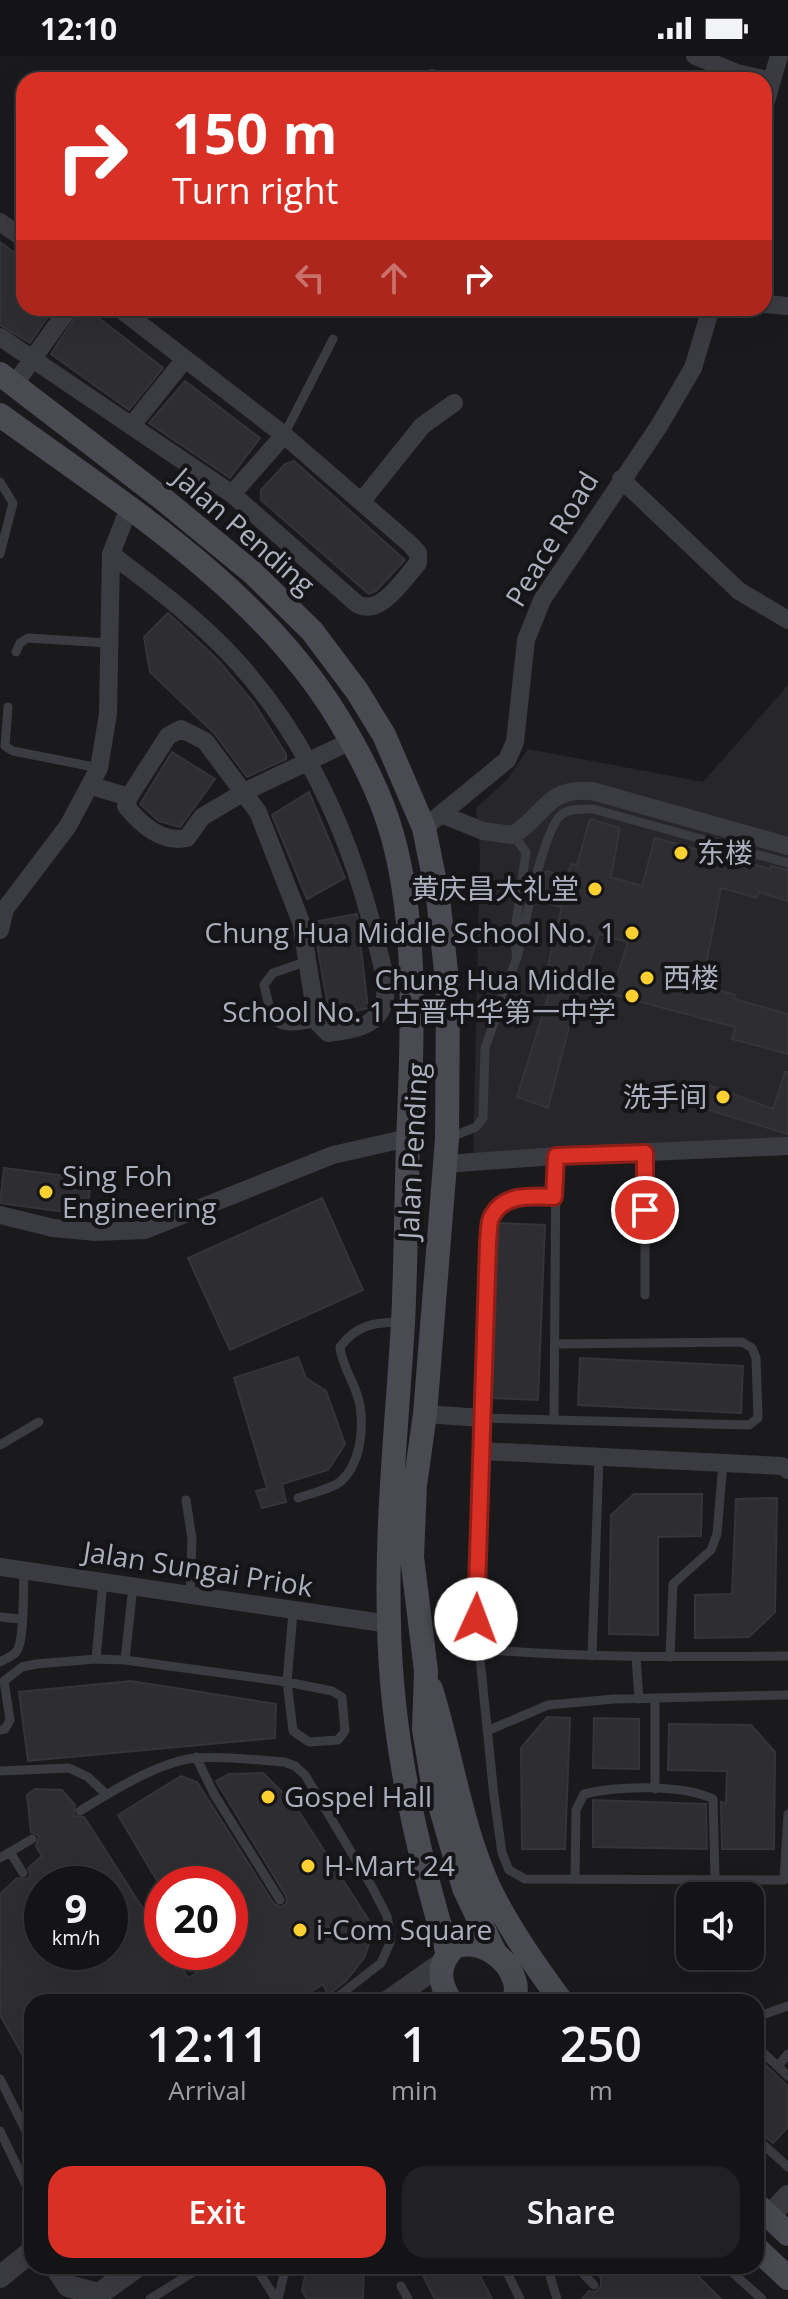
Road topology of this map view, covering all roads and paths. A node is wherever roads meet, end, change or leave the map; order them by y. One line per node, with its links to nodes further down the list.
1 (695, 56): 3 (street)
2 (779, 56): 4 (street)
3 (735, 72)
4 (772, 78)
5 (63, 316): 13 (street)
6 (129, 316): 12 (street)
7 (699, 316): 9 (street)
8 (708, 316): 9 (street, Peace Road)
9 (705, 327): 19 (street, Peace Road)
10 (0, 337): 13 (street)
11 (333, 339): 18 (lane)
12 (185, 359): 17 (street); 18 (street)
13 (32, 361): 14 (street); 17 (street)
14 (7, 380): 36 (main road, Jalan Pending)
15 (454, 403): 22 (street)
16 (0, 415): 23 (main road, Jalan Pending)
17 (132, 425): 21 (street)
18 (284, 435): 21 (street); 22 (street)
19 (621, 479): 26 (street); 36 (street, Peace Road)
20 (0, 482): 24 (lane)
21 (232, 494): 22 (street)
22 (361, 502)
23 (129, 508): 25 (street); 30 (main road, Jalan Pending)
24 (0, 554)
25 (111, 554): 27 (street); 31 (street)
26 (788, 620)
27 (108, 643): 28 (lane); 32 (street)
28 (16, 652)
29 (8, 707): 32 (lane)
30 (351, 741): 31 (street); 45 (main road, Jalan Pending)
31 (308, 763): 34 (street); 44 (street)
32 (99, 768): 33 (street)
33 (92, 786): 35 (street); 40 (street)
34 (244, 792): 35 (street); 35 (street); 43 (street)
35 (129, 797)
36 (433, 821): 37 (street); 48 (main road, Jalan Pending)
37 (513, 835): 38 (street); 42 (lane)
38 (788, 846)
39 (788, 863): 42 (lane)
40 (2, 908): 41 (street)
41 (0, 930)
42 (517, 957): 48 (lane)
43 (305, 962): 46 (street); 46 (lane)
44 (384, 987): 45 (street); 46 (street)
45 (410, 990): 47 (main road, Jalan Pending)
46 (317, 1022)
47 (408, 1138): 54 (street); 56 (main road, Jalan Pending)
48 (447, 1139): 52 (main road, Jalan Pending)
49 (788, 1146): 50 (street)
50 (645, 1153): 51 (street); 55 (lane)
51 (556, 1156): 52 (street); 53 (lane)
52 (445, 1164): 58 (main road, Jalan Pending)
53 (554, 1197): 57 (lane); 59 (lane)
54 (0, 1215)
55 (645, 1295)
56 (403, 1322): 67 (lane); 77 (main road, Jalan Pending)
57 (555, 1344): 60 (lane); 60 (lane)
58 (425, 1414): 59 (street); 86 (main road, Jalan Pending)
59 (482, 1418): 60 (lane); 63 (street)
60 (554, 1420)
61 (39, 1422): 62 (lane)
62 (0, 1445)
63 (481, 1451): 64 (street); 78 (lane)
64 (599, 1457): 65 (street); 79 (lane)
65 (723, 1463): 66 (street); 82 (lane)
66 (788, 1470)
67 (298, 1498)
68 (186, 1500): 73 (lane)
69 (0, 1567): 70 (street, Jalan Sungai Priok)
70 (24, 1570): 71 (street, Jalan Sungai Priok); 76 (lane)
71 (103, 1582): 72 (street, Jalan Sungai Priok); 83 (lane)
72 (133, 1586): 73 (street, Jalan Sungai Priok); 84 (lane)
73 (190, 1594): 74 (street, Jalan Sungai Priok)
74 (293, 1612): 77 (street, Jalan Sungai Priok); 87 (lane)
75 (0, 1617): 76 (lane)
76 (20, 1619): 85 (lane)
77 (389, 1624): 108 (main road, Jalan Pending)
78 (479, 1649): 79 (lane); 92 (lane)
79 (592, 1656): 81 (lane)
80 (788, 1656): 82 (lane)
81 (636, 1657): 82 (lane); 90 (lane)
82 (670, 1657)
83 (96, 1659): 84 (lane); 91 (lane)
84 (125, 1660): 87 (lane)
85 (0, 1662)
86 (426, 1671): 107 (main road, Jalan Pending); 113 (main road)
87 (287, 1682): 87 (lane)
88 (788, 1695): 89 (lane)
89 (655, 1698): 90 (lane); 95 (lane)
90 (639, 1699): 92 (lane)
91 (0, 1730)
92 (487, 1731): 104 (lane)
93 (196, 1757): 96 (lane); 106 (lane); 110 (lane)
94 (0, 1771): 96 (lane)
95 (655, 1789): 103 (lane); 104 (lane)
96 (106, 1794): 97 (lane)
97 (80, 1811)
98 (788, 1814): 105 (lane)
99 (32, 1839): 100 (lane)
100 (10, 1852): 101 (lane); 102 (lane)
101 (0, 1858)
102 (23, 1873)
103 (715, 1877): 104 (lane); 105 (lane)
104 (575, 1878)
105 (786, 1880)
106 (280, 1900)
107 (495, 1953): 108 (main road); 109 (main road, Jalan Pending)
108 (444, 1959): 111 (street); 112 (main road, Jalan Pending)
109 (515, 1992)
110 (341, 1994)
111 (398, 1994)
112 (448, 1994)
113 (557, 1994)
114 (788, 2006): 115 (lane)
115 (764, 2014)
116 (764, 2053): 118 (lane)
117 (788, 2054): 118 (lane)
118 (778, 2066): 119 (lane)
119 (788, 2076)
120 (0, 2079): 121 (lane)
121 (24, 2127)
122 (0, 2131): 125 (lane)
123 (764, 2145): 124 (lane)
124 (787, 2164)
125 (24, 2181)
126 (788, 2196): 127 (street)
127 (764, 2209)
128 (764, 2212): 129 (main road)
129 (788, 2234)
130 (24, 2254): 133 (street)
131 (764, 2256): 144 (main road)
132 (24, 2257): 143 (street)
133 (0, 2260)
134 (60, 2274): 147 (street)
135 (127, 2274): 147 (street)
136 (190, 2274): 148 (lane)
137 (260, 2274): 149 (lane)
138 (284, 2274): 149 (lane)
139 (508, 2274): 151 (lane)
140 (549, 2274): 152 (lane)
141 (584, 2274): 145 (lane)
142 (734, 2274): 153 (lane)
143 (0, 2277)
144 (788, 2278)
145 (594, 2285)
146 (401, 2286): 150 (lane)
147 (95, 2297)
148 (150, 2299)
149 (277, 2299)
150 (408, 2299)
151 (520, 2299)
152 (557, 2299)
153 (762, 2299)

